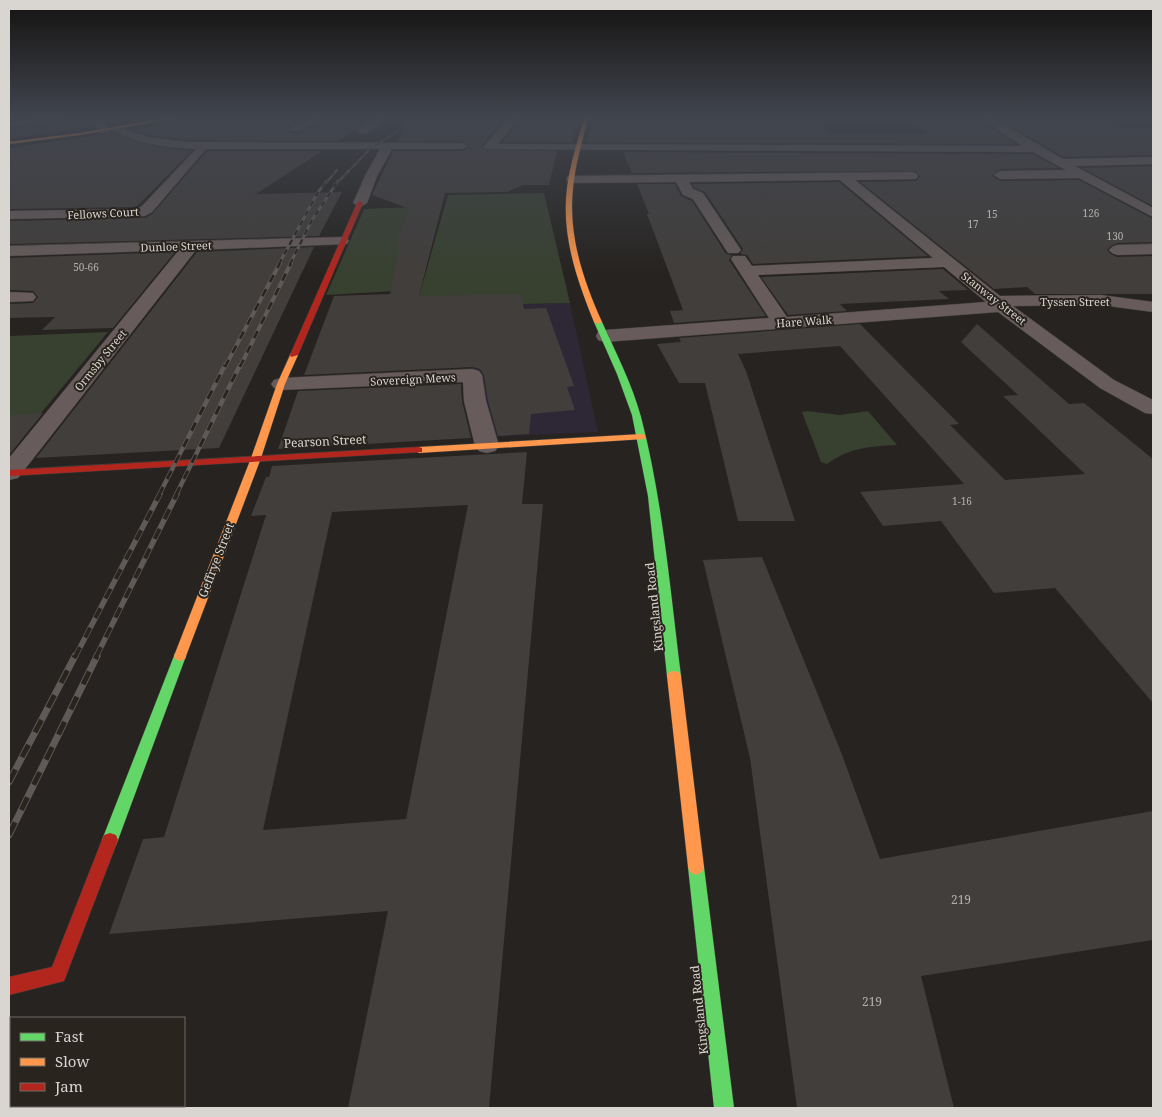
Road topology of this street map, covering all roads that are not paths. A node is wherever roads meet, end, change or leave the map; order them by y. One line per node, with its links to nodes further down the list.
1 (183, 169): 17 (street, Fellows Court)
2 (375, 169): 13 (street, Geffrye Street)
3 (574, 169): 11 (main road, Kingsland Road)
4 (814, 169): 9 (street)
5 (1071, 169): 6 (street)
6 (1080, 174): 7 (street); 15 (street)
7 (1000, 175)
8 (912, 176): 10 (street)
9 (822, 177): 10 (street); 12 (street)
10 (843, 177): 25 (street, Stanway Street)
11 (572, 179): 12 (street); 32 (main road, Kingsland Road)
12 (681, 179): 24 (street)
13 (360, 203): 18 (main road, Geffrye Street)
14 (1153, 203): 15 (street)
15 (1136, 204): 16 (street)
16 (1153, 213)
17 (9, 216)
18 (342, 241): 19 (street, Dunloe Street); 33 (main road, Geffrye Street)
19 (191, 246): 21 (street, Dunloe Street); 38 (street, Ormsby Street)
20 (1153, 249): 22 (street)
21 (32, 250): 23 (street, Dunloe Street); 26 (street)
22 (1117, 250)
23 (9, 251)
24 (740, 260): 25 (street); 31 (street)
25 (947, 262): 29 (street, Stanway Street)
26 (9, 268)
27 (9, 297): 28 (street)
28 (27, 297)
29 (999, 303): 30 (street, Tyssen Street); 31 (street, Hare Walk); 34 (street, Stanway Street)
30 (1153, 307)
31 (782, 322): 32 (street, Hare Walk)
32 (605, 336): 35 (main road, Kingsland Road)
33 (281, 384): 36 (street, Sovereign Mews); 37 (main road, Geffrye Street)
34 (1153, 408)
35 (642, 437): 36 (main road, Pearson Street); 40 (main road, Kingsland Road)
36 (486, 446): 37 (main road, Pearson Street)
37 (256, 458): 38 (main road, Pearson Street); 39 (main road, Geffrye Street)
38 (9, 473)
39 (9, 986)
40 (724, 1108)

